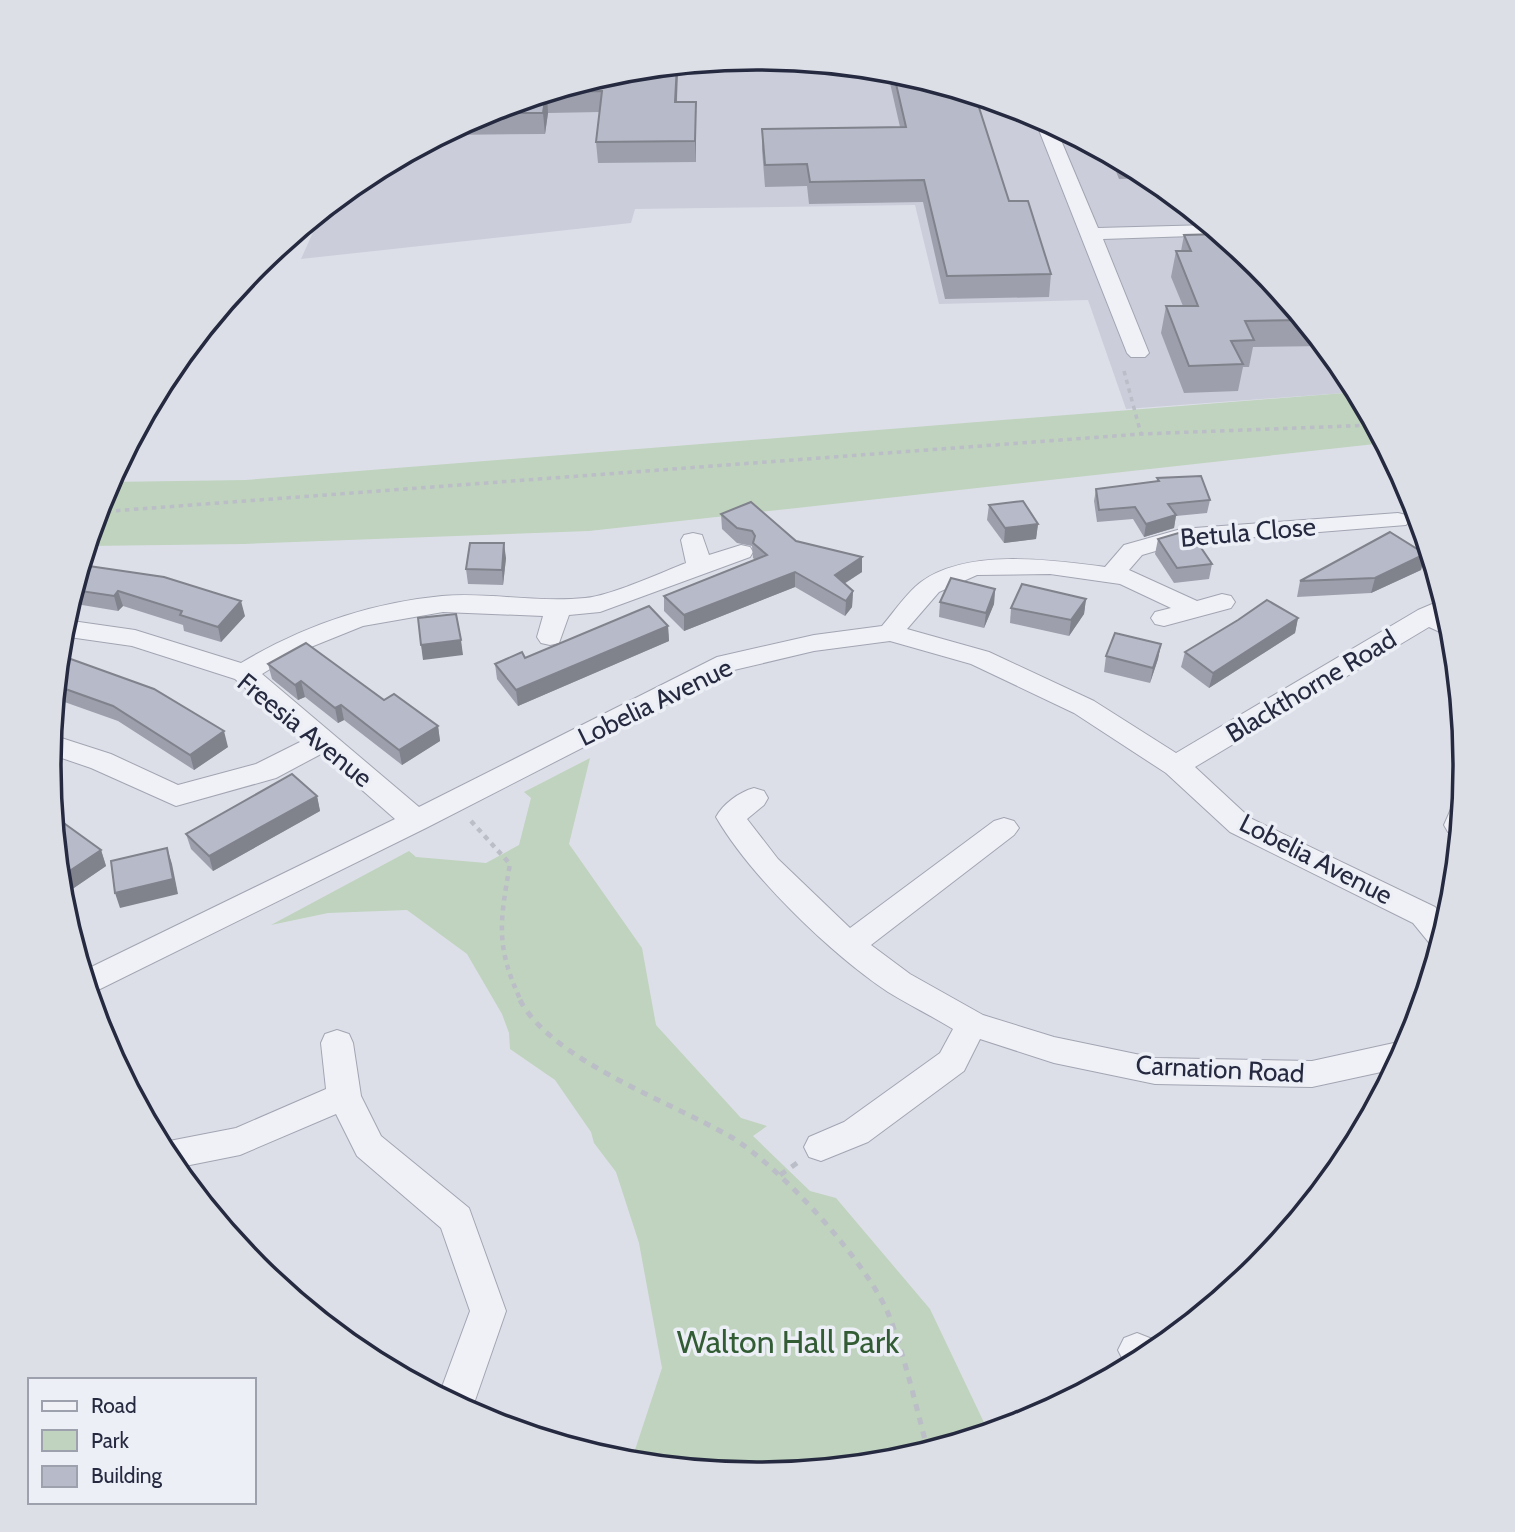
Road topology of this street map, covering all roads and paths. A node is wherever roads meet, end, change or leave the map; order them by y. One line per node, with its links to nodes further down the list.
1 (1050, 135): 3 (street)
2 (1203, 231): 3 (street)
3 (1091, 234): 4 (street)
4 (1138, 353): 6 (path)
5 (1364, 425): 6 (path)
6 (1141, 434): 7 (path)
7 (110, 511)
8 (1398, 520): 12 (street, Betula Close)
9 (693, 540): 11 (street)
10 (741, 552): 11 (street)
11 (699, 568): 14 (street)
12 (1111, 575): 15 (street); 19 (street)
13 (1222, 602): 15 (street)
14 (558, 607): 20 (street); 21 (street)
15 (1196, 610): 17 (street)
16 (1436, 611): 24 (street, Blackthorne Road)
17 (1164, 618)
18 (75, 630): 21 (street, Freesia Avenue)
19 (890, 633): 24 (street, Lobelia Avenue); 26 (street, Lobelia Avenue)
20 (550, 637)
21 (244, 673): 22 (street, Freesia Avenue)
22 (322, 742): 23 (street); 27 (street, Freesia Avenue)
23 (62, 748)
24 (1176, 766): 29 (street, Lobelia Avenue)
25 (754, 798): 30 (street, Carnation Road)
26 (454, 803): 27 (street, Lobelia Avenue); 39 (path)
27 (416, 821): 31 (street, Lobelia Avenue)
28 (1004, 828): 30 (street)
29 (1434, 927)
30 (849, 945): 32 (street, Carnation Road)
31 (95, 980)
32 (972, 1024): 34 (street, Carnation Road); 36 (street)
33 (337, 1043): 35 (street)
34 (1390, 1057)
35 (344, 1096): 37 (street); 38 (street)
36 (821, 1147)
37 (179, 1153)
38 (459, 1394)
39 (925, 1442)

